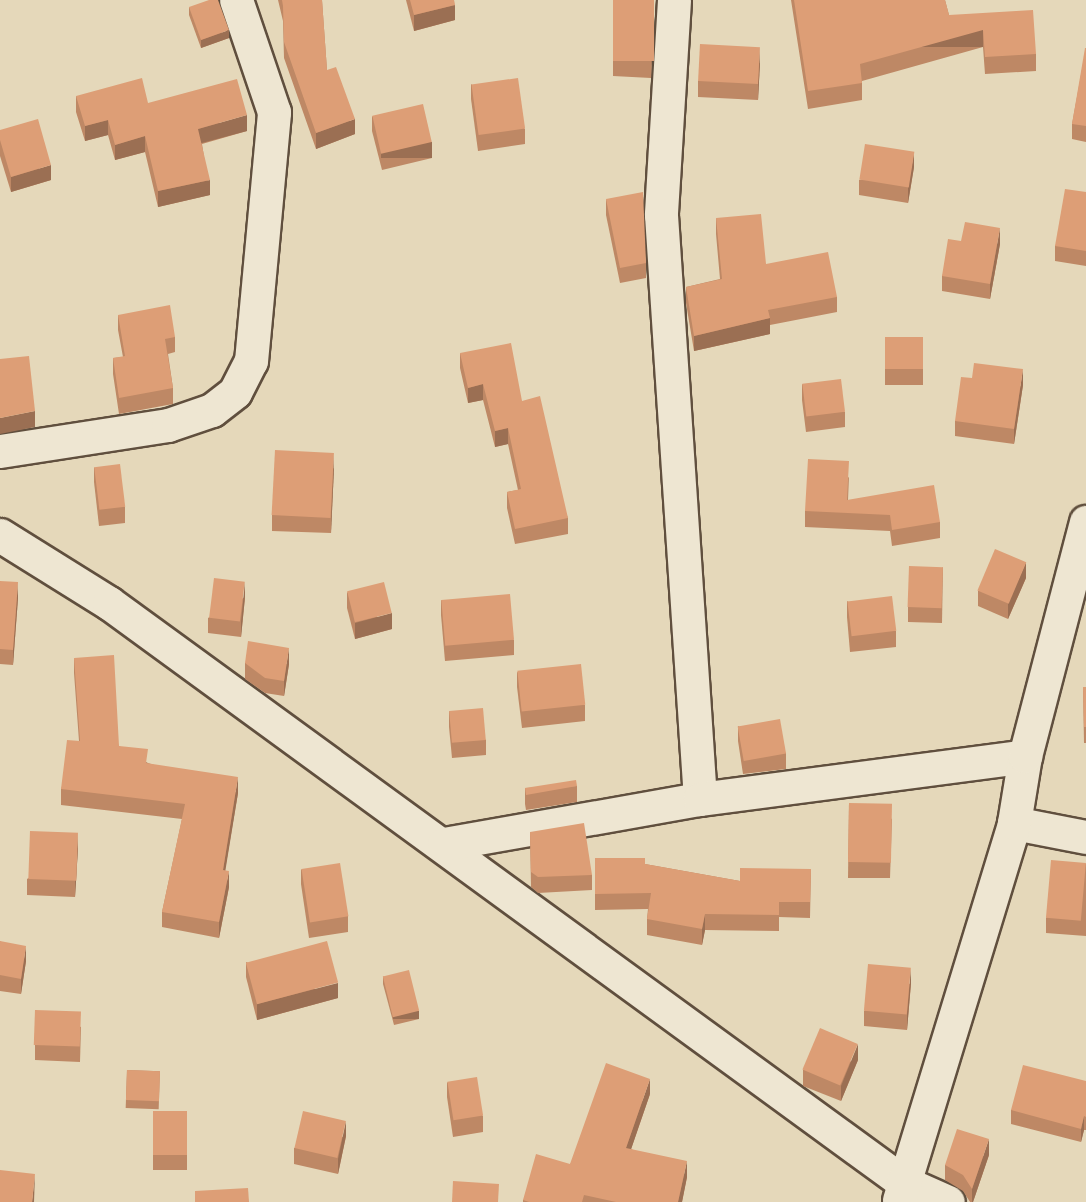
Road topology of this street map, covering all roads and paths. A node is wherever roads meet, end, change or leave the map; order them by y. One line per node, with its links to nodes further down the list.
1 (236, 0): 3 (street)
2 (674, 0): 7 (street)
3 (0, 451)
4 (1086, 522): 6 (street)
5 (0, 535): 10 (street)
6 (1025, 756): 7 (street); 8 (street)
7 (700, 799): 10 (street)
8 (1014, 823): 9 (street); 11 (street)
9 (1086, 837)
10 (444, 844): 11 (street)
11 (901, 1192): 12 (street)
12 (948, 1202)

